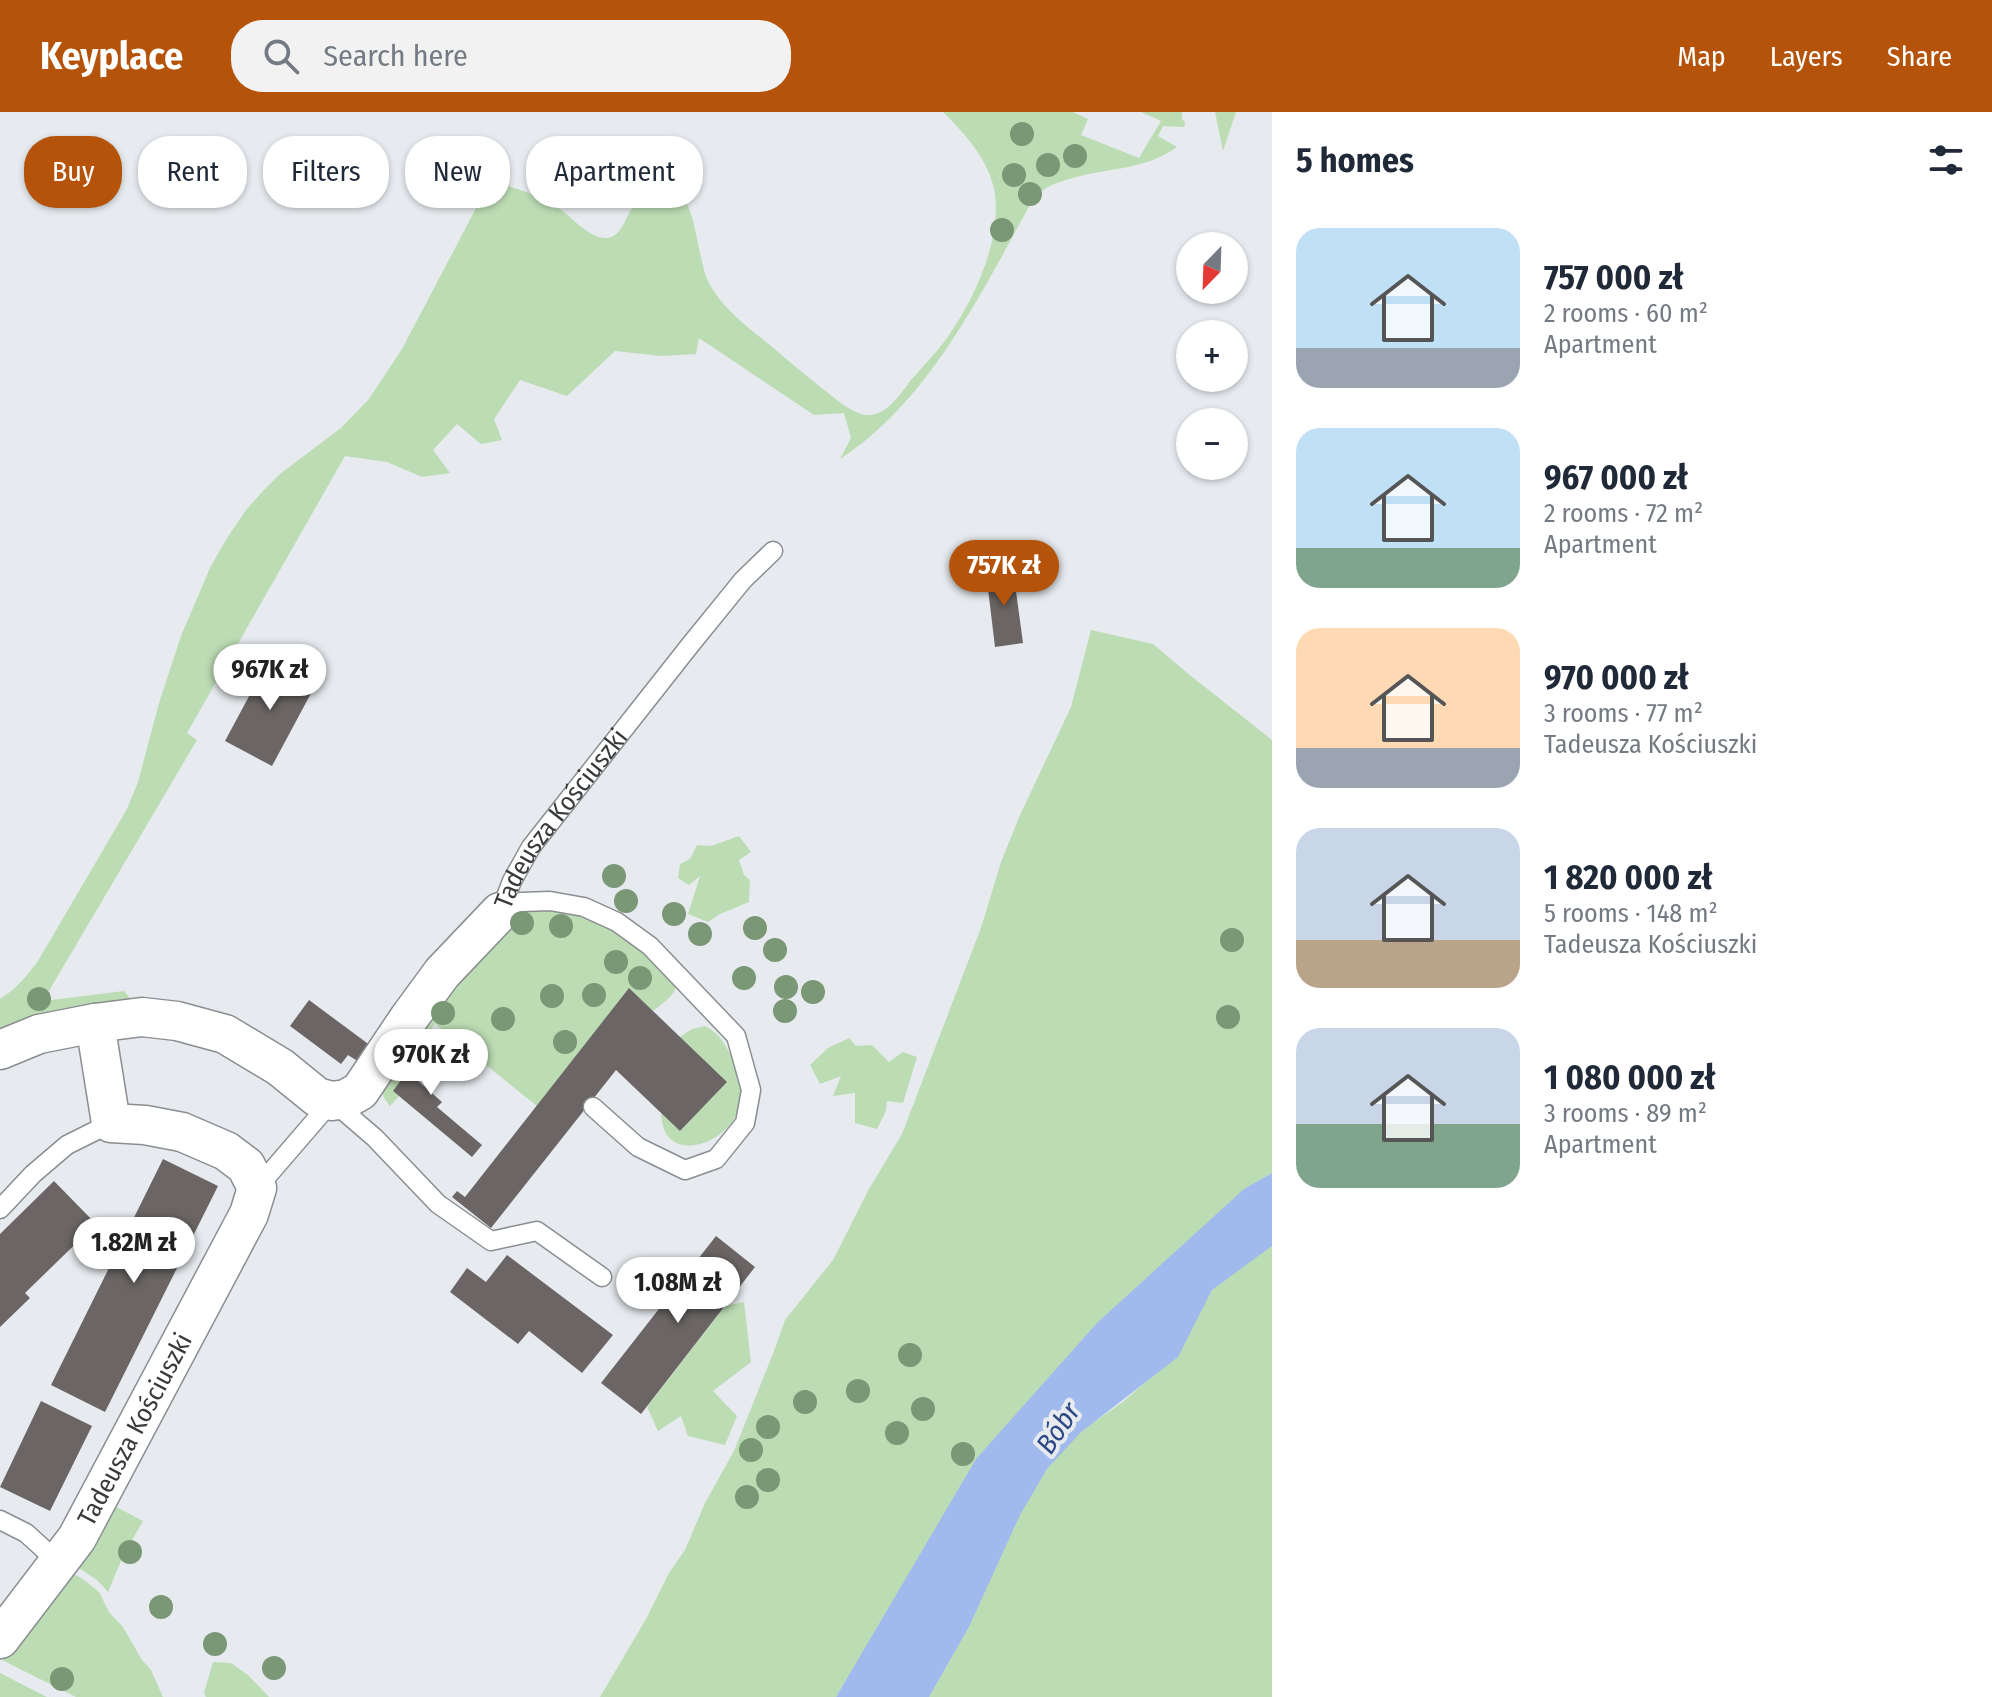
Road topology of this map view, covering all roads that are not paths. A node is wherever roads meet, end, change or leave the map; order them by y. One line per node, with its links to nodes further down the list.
1 (773, 551): 2 (lane, Tadeusza Kościuszki)
2 (500, 912): 5 (street, Tadeusza Kościuszki); 6 (lane)
3 (95, 1023): 4 (street); 5 (street); 7 (street)
4 (0, 1050)
5 (332, 1101): 8 (lane); 10 (lane)
6 (593, 1107)
7 (111, 1123): 8 (street); 9 (lane)
8 (257, 1188): 12 (street, Tadeusza Kościuszki)
9 (0, 1209)
10 (602, 1277)
11 (0, 1520): 12 (lane)
12 (58, 1562): 13 (street, Tadeusza Kościuszki)
13 (0, 1639)

